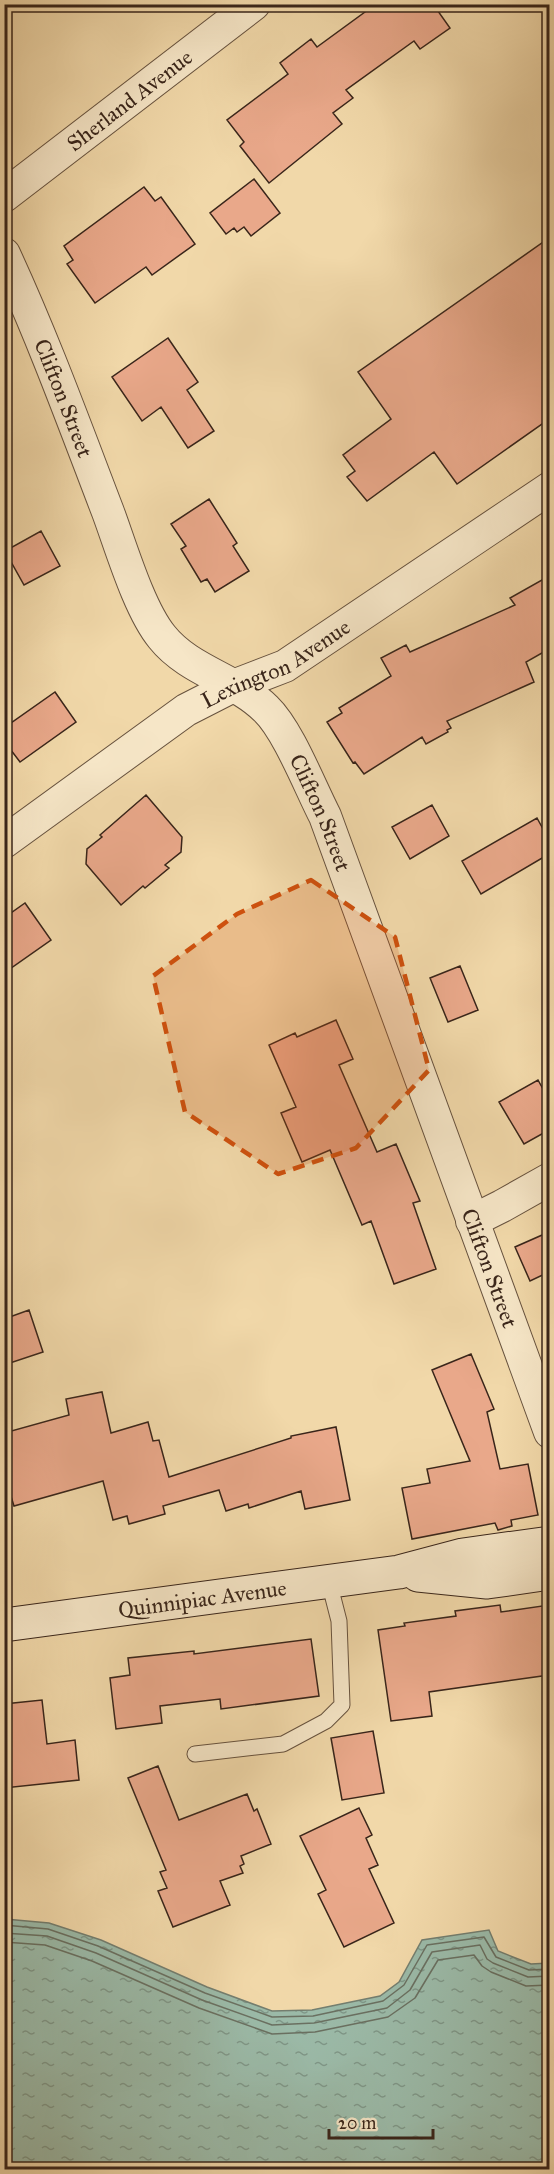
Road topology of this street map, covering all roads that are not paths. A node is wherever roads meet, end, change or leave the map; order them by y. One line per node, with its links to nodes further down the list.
1 (254, 4): 2 (street, Sherland Avenue)
2 (4, 196)
3 (4, 254): 5 (street, Clifton Street)
4 (549, 488): 5 (street, Lexington Avenue)
5 (233, 686): 6 (street, Lexington Avenue); 8 (street, Clifton Street)
6 (4, 842)
7 (549, 1179): 8 (street)
8 (472, 1221): 9 (street, Clifton Street)
9 (549, 1432)
10 (549, 1543): 11 (main road, Quinnipiac Avenue)
11 (399, 1572): 12 (main road, Quinnipiac Avenue); 13 (main road, Quinnipiac Avenue)
12 (549, 1573)
13 (329, 1582): 14 (main road, Quinnipiac Avenue); 15 (lane)
14 (4, 1625)
15 (195, 1754)

